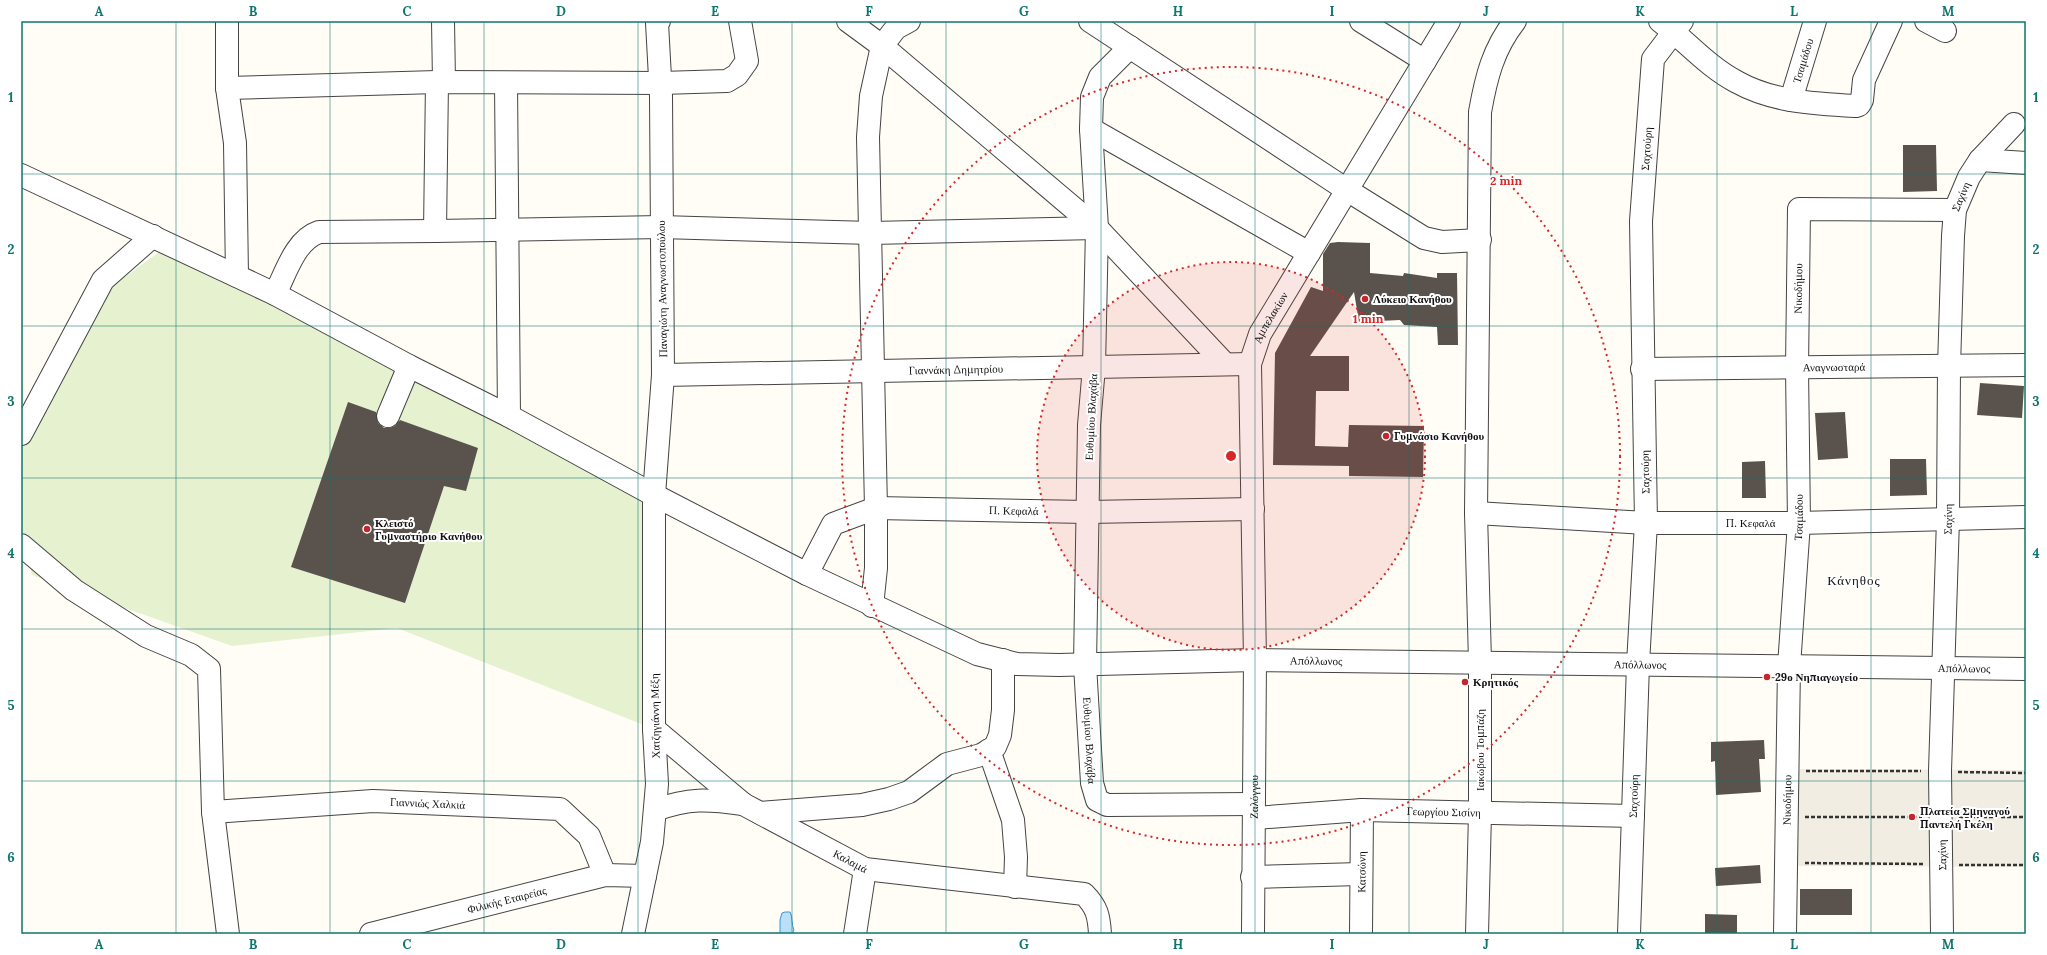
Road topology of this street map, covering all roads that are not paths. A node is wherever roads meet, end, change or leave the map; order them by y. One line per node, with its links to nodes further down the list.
1 (227, 21): 20 (street)
2 (443, 21): 17 (street)
3 (659, 21): 19 (street, Παναγιώτη Αναγνωστοπούλου)
4 (740, 21): 19 (street)
5 (848, 21): 14 (street)
6 (909, 21): 14 (street)
7 (1090, 21): 15 (street)
8 (1361, 21): 16 (street)
9 (1449, 21): 16 (street, Αμπελακίων)
10 (1515, 21): 35 (street, Ιακώβου Τομπάζη)
11 (1816, 21): 21 (street, Τσαμάδου)
12 (1891, 21): 21 (street)
13 (1672, 25): 21 (street); 46 (street, Σαχτούρη)
14 (882, 46): 30 (street); 33 (street)
15 (1130, 47): 23 (street, Ευθυμίου Βλαχάβα); 27 (street)
16 (1425, 61): 27 (street, Αμπελακίων)
17 (440, 82): 18 (street); 20 (street); 32 (street)
18 (506, 82): 19 (street); 31 (street)
19 (660, 83): 29 (street, Παναγιώτη Αναγνωστοπούλου)
20 (227, 88): 37 (street)
21 (1791, 100)
22 (2014, 124): 24 (street, Σαχίνη)
23 (1091, 129): 30 (street, Ευθυμίου Βλαχάβα); 36 (street)
24 (1980, 160): 25 (street); 28 (street, Σαχίνη)
25 (2026, 163)
26 (21, 175): 34 (street, Απόλλωνος)
27 (1347, 190): 35 (street); 36 (street, Αμπελακίων)
28 (1955, 210): 44 (street, Σαχίνη); 45 (street, Νικοδήμου)
29 (661, 227): 31 (street); 33 (street); 48 (street, Παναγιώτη Αναγνωστοπούλου)
30 (1097, 228): 33 (street); 39 (street); 43 (street, Ευθυμίου Βλαχάβα)
31 (508, 230): 32 (street); 50 (street)
32 (435, 231): 38 (street)
33 (871, 233): 47 (street)
34 (154, 236): 37 (street, Απόλλωνος); 51 (street)
35 (1480, 240): 56 (street, Ιακώβου Τομπάζη)
36 (1309, 253): 40 (street, Αμπελακίων)
37 (237, 276): 38 (street, Απόλλωνος)
38 (275, 294): 42 (street, Απόλλωνος)
39 (1225, 364): 40 (street, Γιαννάκη Δημητρίου); 43 (street, Γιαννάκη Δημητρίου)
40 (1250, 364): 54 (street, Αμπελακίων)
41 (2026, 365): 44 (street, Αναγνωσταρά)
42 (409, 366): 49 (street); 50 (street, Απόλλωνος)
43 (1094, 367): 47 (street, Γιαννάκη Δημητρίου); 55 (street, Ευθυμίου Βλαχάβα)
44 (1949, 367): 45 (street, Αναγνωσταρά); 58 (street, Σαχίνη)
45 (1796, 368): 46 (street, Αναγνωσταρά); 60 (street, Τσαμάδου)
46 (1642, 369): 59 (street, Σαχτούρη)
47 (873, 371): 48 (street, Γιαννάκη Δημητρίου); 53 (street)
48 (663, 375): 52 (street, Παναγιώτη Αναγνωστοπούλου)
49 (388, 416)
50 (509, 416): 52 (street, Απόλλωνος)
51 (21, 434)
52 (654, 495): 62 (street, Απόλλωνος); 72 (street, Χατζηγιάννη Μέξη)
53 (876, 508): 55 (street, Π. Κεφαλά); 62 (street, Π. Κεφαλά); 63 (street)
54 (1253, 509): 55 (street, Π. Κεφαλά); 65 (street, Αμπελακίων)
55 (1088, 512): 68 (street, Ευθυμίου Βλαχάβα)
56 (1476, 513): 59 (street, Π. Κεφαλά); 66 (street, Ιακώβου Τομπάζη)
57 (2026, 517): 58 (street, Π. Κεφαλά)
58 (1948, 519): 60 (street, Π. Κεφαλά); 70 (street, Σαχίνη)
59 (1646, 523): 60 (street, Π. Κεφαλά); 67 (street, Σαχτούρη)
60 (1799, 523): 69 (street, Τσαμάδου)
61 (21, 545): 79 (street)
62 (807, 574): 63 (street, Απόλλωνος)
63 (872, 606): 64 (street, Απόλλωνος)
64 (1003, 660): 68 (street, Απόλλωνος); 73 (street)
65 (1255, 660): 66 (street, Απόλλωνος); 68 (street, Απόλλωνος); 78 (street, Ζαλόγγου)
66 (1480, 662): 67 (street, Απόλλωνος); 80 (street, Ιακώβου Τομπάζη)
67 (1638, 664): 69 (street, Απόλλωνος); 81 (street, Σαχτούρη)
68 (1085, 665): 74 (street, Ευθυμίου Βλαχάβα)
69 (1789, 666): 70 (street, Απόλλωνος); 97 (street, Νικοδήμου)
70 (1944, 668): 71 (street, Απόλλωνος); 98 (street, Σαχίνη)
71 (2026, 669)
72 (654, 729): 75 (street, Καλαμά); 76 (street, Χατζηγιάννη Μέξη)
73 (989, 750): 75 (street); 87 (street)
74 (1097, 800): 78 (street, Γεωργίου Σισίνη)
75 (751, 809): 76 (street); 82 (street, Καλαμά)
76 (655, 810): 85 (street, Χατζηγιάννη Μέξη)
77 (1362, 810): 78 (street, Γεωργίου Σισίνη); 80 (street, Γεωργίου Σισίνη); 83 (street, Κατσώνη)
78 (1254, 811): 86 (street, Ζαλόγγου)
79 (213, 812): 84 (street, Γιαννιώς Χαλκιά); 88 (street)
80 (1480, 813): 81 (street, Γεωργίου Σισίνη); 95 (street, Ιακώβου Τομπάζη)
81 (1633, 816): 96 (street, Σαχτούρη)
82 (864, 869): 87 (street, Καλαμά); 91 (street)
83 (1360, 874): 86 (street); 94 (street, Κατσώνη)
84 (605, 876): 85 (street, Φιλικής Εταιρείας); 89 (street, Φιλικής Εταιρείας)
85 (644, 876): 90 (street, Χατζηγιάννη Μέξη)
86 (1252, 877): 93 (street, Ζαλόγγου)
87 (1015, 887): 92 (street, Καλαμά)
88 (228, 934)
89 (371, 934)
90 (633, 934)
91 (855, 934)
92 (1100, 934)
93 (1253, 934)
94 (1361, 934)
95 (1477, 934)
96 (1629, 934)
97 (1785, 934)
98 (1942, 934)

